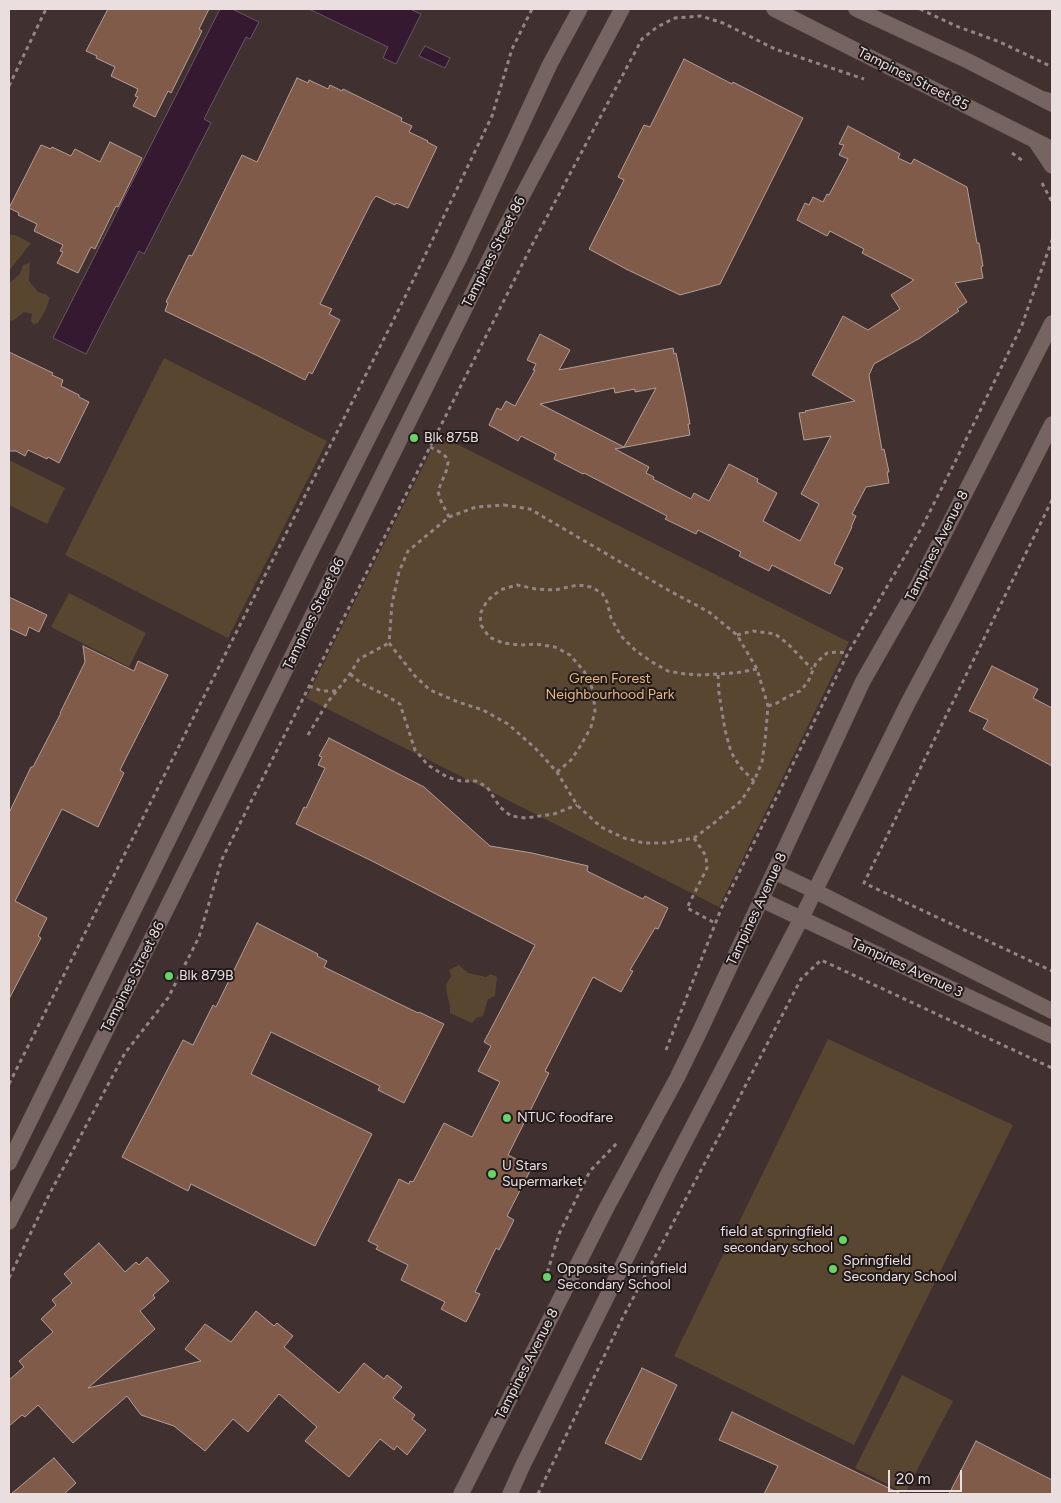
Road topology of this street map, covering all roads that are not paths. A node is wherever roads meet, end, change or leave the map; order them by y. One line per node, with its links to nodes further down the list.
1 (580, 9): 18 (street, Tampines Street 86)
2 (636, 9): 5 (street)
3 (774, 9): 7 (street, Tampines Street 85)
4 (856, 9): 6 (street)
5 (620, 12): 19 (street, Tampines Street 86)
6 (1049, 102)
7 (1036, 142): 8 (street, Tampines Street 85); 9 (street)
8 (1052, 149)
9 (1052, 166)
10 (1052, 323): 12 (street, Tampines Avenue 8)
11 (1052, 424): 13 (street)
12 (775, 872): 13 (street, Tampines Avenue 3); 14 (street, Tampines Avenue 8)
13 (815, 891): 15 (street); 16 (street, Tampines Avenue 3)
14 (762, 900): 15 (street, Tampines Avenue 3); 20 (street, Tampines Avenue 8)
15 (801, 919): 17 (street, Tampines Avenue 3); 21 (street)
16 (1052, 1011)
17 (1052, 1036)
18 (9, 1164)
19 (9, 1222)
20 (461, 1494)
21 (510, 1494)

